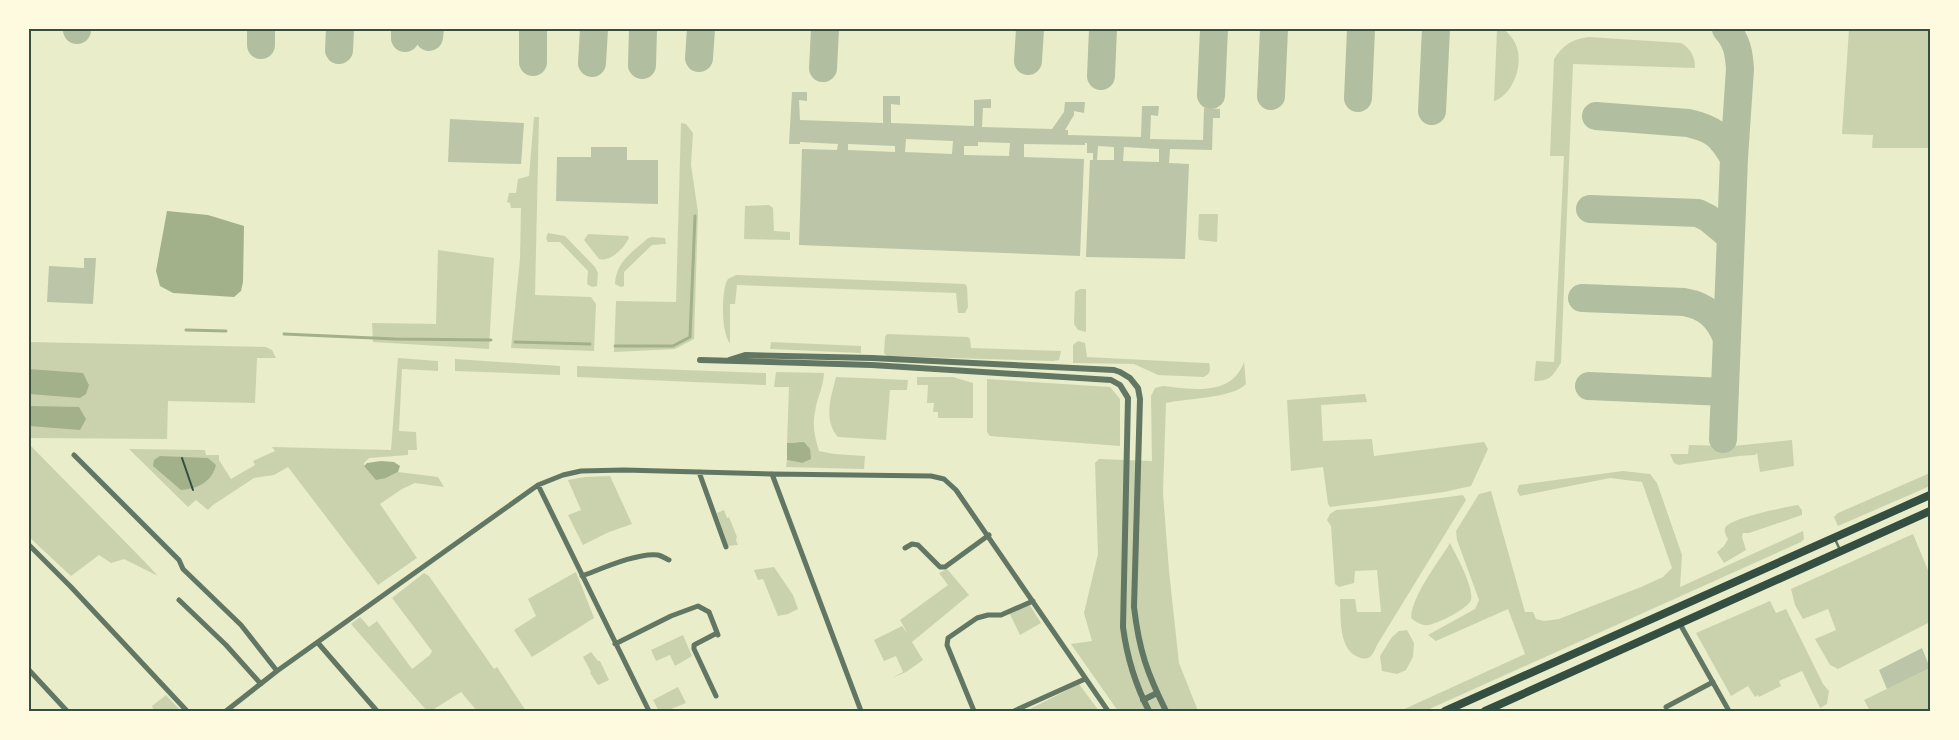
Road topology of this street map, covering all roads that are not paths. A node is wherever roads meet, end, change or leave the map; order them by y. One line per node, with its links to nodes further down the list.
1 (700, 360): 2 (street)
2 (725, 361): 3 (street); 4 (street)
3 (1126, 451): 4 (street); 20 (street)
4 (1140, 451): 21 (street)
5 (74, 455): 27 (street)
6 (699, 472): 7 (street); 8 (street); 14 (street)
7 (772, 474): 11 (street); 40 (street)
8 (538, 485): 18 (street); 24 (street)
9 (1930, 494): 12 (highway)
10 (1930, 511): 16 (highway)
11 (988, 536): 15 (street); 22 (street)
12 (1834, 538): 16 (lane); 46 (highway)
13 (29, 545): 36 (street)
14 (726, 547)
15 (905, 548)
16 (1841, 551): 23 (highway)
17 (669, 560): 18 (street)
18 (582, 576): 25 (street)
19 (179, 600): 30 (street)
20 (1123, 600): 21 (street); 33 (street)
21 (1134, 600): 31 (street)
22 (1033, 601): 28 (street); 41 (street)
23 (1680, 624): 29 (street); 47 (highway)
24 (318, 643): 27 (street); 38 (street)
25 (615, 644): 32 (street); 39 (street)
26 (29, 670): 35 (street)
27 (277, 671): 30 (street)
28 (1085, 679): 42 (street); 43 (street)
29 (1713, 682): 34 (street); 48 (street)
30 (261, 684): 37 (street)
31 (1157, 694): 33 (street); 45 (street)
32 (716, 696)
33 (1143, 700): 44 (street)
34 (1666, 707)
35 (67, 711)
36 (187, 711)
37 (226, 711)
38 (377, 711)
39 (649, 711)
40 (861, 711)
41 (974, 711)
42 (1014, 711)
43 (1108, 711)
44 (1149, 711)
45 (1166, 711)
46 (1445, 711)
47 (1485, 711)
48 (1729, 711)

